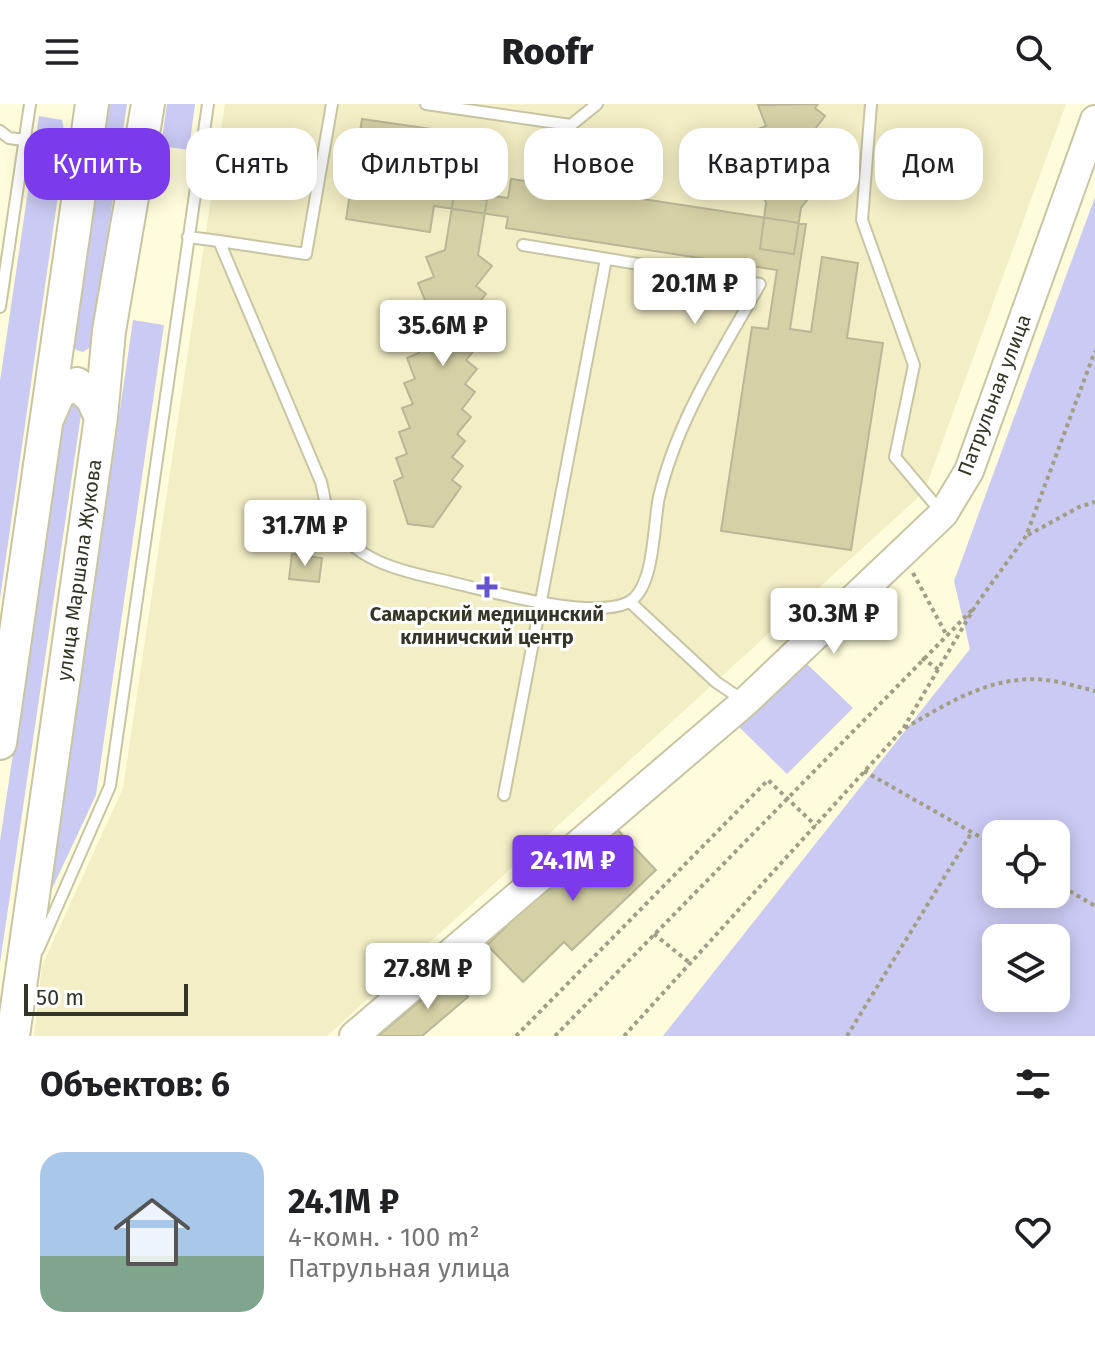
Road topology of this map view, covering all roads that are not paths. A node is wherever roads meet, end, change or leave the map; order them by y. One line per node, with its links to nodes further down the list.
1 (30, 104): 10 (lane)
2 (92, 104): 18 (main road)
3 (148, 104): 19 (main road, улица Маршала Жукова)
4 (208, 104): 13 (lane)
5 (332, 104): 14 (lane)
6 (426, 104): 7 (lane)
7 (597, 104)
8 (871, 104): 22 (lane)
9 (1095, 120): 22 (street, Патрульная улица)
10 (26, 128)
11 (0, 131): 12 (lane)
12 (24, 140): 17 (lane)
13 (188, 237): 14 (lane); 28 (lane)
14 (219, 241): 23 (lane)
15 (523, 245): 16 (lane)
16 (606, 259): 23 (lane); 24 (lane)
17 (0, 307)
18 (59, 320): 19 (main road); 21 (main road)
19 (109, 331): 20 (main road, улица Маршала Жукова)
20 (101, 417): 21 (main road); 28 (main road, улица Маршала Жукова)
21 (47, 418): 26 (main road)
22 (943, 514): 25 (street, Патрульная улица)
23 (539, 601): 24 (lane); 27 (lane)
24 (630, 602): 25 (lane)
25 (745, 702): 30 (street, Патрульная улица)
26 (0, 743)
27 (504, 795)
28 (18, 996): 29 (main road, улица Маршала Жукова)
29 (13, 1036)
30 (354, 1036)

